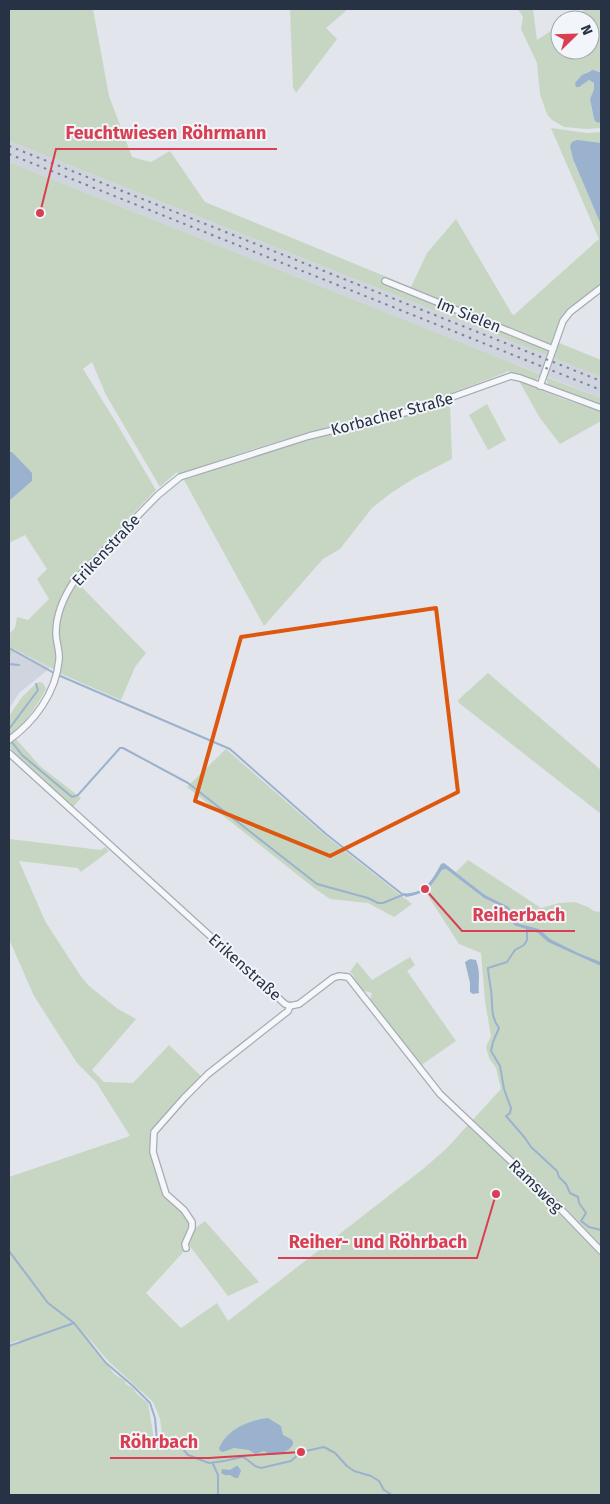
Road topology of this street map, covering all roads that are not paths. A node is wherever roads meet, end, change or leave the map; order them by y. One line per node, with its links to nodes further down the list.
1 (385, 280): 3 (street, Im Sielen)
2 (601, 288): 3 (street)
3 (553, 348): 4 (street)
4 (540, 386): 5 (street, Korbacher Straße); 6 (street, Korbacher Straße)
5 (601, 408)
6 (180, 477): 7 (street, Erikenstraße)
7 (12, 738)
8 (9, 753): 9 (street, Erikenstraße)
9 (290, 1006): 10 (street, Erikenstraße); 11 (street)
10 (470, 1124): 12 (street, Ramsweg)
11 (186, 1248)
12 (601, 1251)

